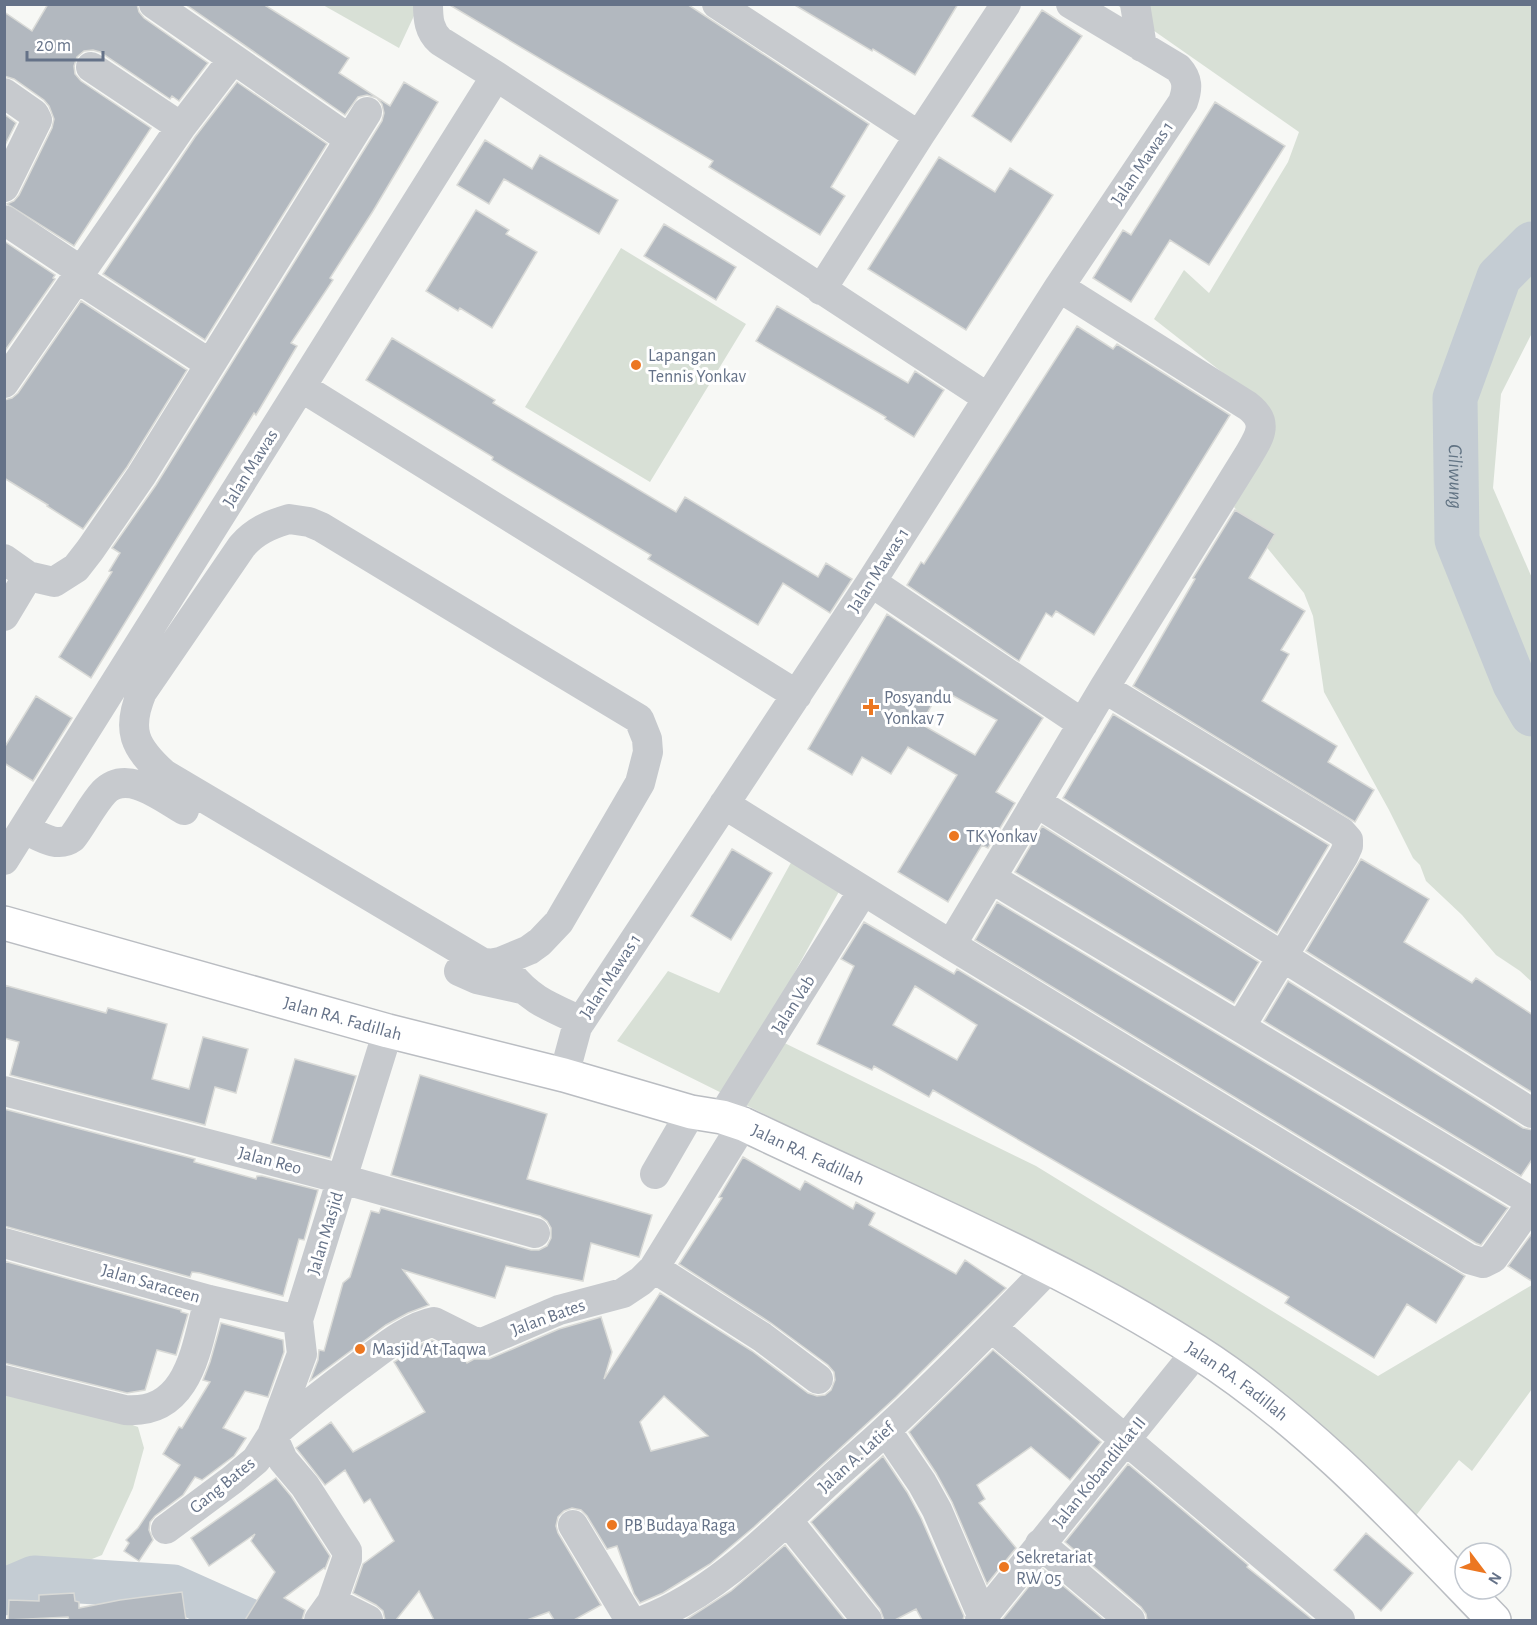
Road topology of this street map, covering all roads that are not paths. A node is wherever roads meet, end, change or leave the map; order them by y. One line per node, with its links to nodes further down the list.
1 (154, 4): 8 (street)
2 (428, 4): 10 (street)
3 (717, 4): 14 (street)
4 (1006, 4): 14 (street)
5 (1071, 4): 7 (street)
6 (1135, 4): 7 (street)
7 (1142, 47): 19 (street, Jalan Mawas 1)
8 (233, 58): 13 (street); 15 (street)
9 (91, 67): 13 (street)
10 (496, 76): 20 (street); 23 (street, Jalan Mawas)
11 (4, 93): 16 (street)
12 (368, 112): 15 (street)
13 (181, 127): 18 (street)
14 (919, 136): 20 (street)
15 (349, 139): 21 (street)
16 (4, 187)
17 (4, 220): 18 (street)
18 (79, 275): 21 (street); 22 (street)
19 (1059, 286): 24 (street, Jalan Mawas 1); 28 (street)
20 (821, 290): 24 (street)
21 (210, 364): 25 (street)
22 (4, 383)
23 (301, 387): 29 (street); 33 (street, Jalan Mawas)
24 (988, 398): 26 (street, Jalan Mawas 1)
25 (16, 568): 27 (street)
26 (871, 582): 29 (street, Jalan Mawas 1); 30 (street)
27 (4, 616)
28 (1104, 688): 30 (street); 39 (street)
29 (796, 694): 32 (street, Jalan Mawas 1)
30 (1083, 724): 31 (street)
31 (1036, 802): 35 (street); 39 (street)
32 (724, 804): 36 (street); 42 (street, Jalan Mawas 1)
33 (24, 829): 34 (street, Jalan Mawas); 41 (street)
34 (4, 860)
35 (991, 878): 38 (street); 43 (street)
36 (863, 891): 38 (street); 48 (street, Jalan Vab)
37 (4, 923): 44 (main road, Jalan RA. Fadillah)
38 (951, 945): 51 (street)
39 (1283, 958): 43 (street); 47 (street)
40 (500, 962): 40 (street); 41 (street)
41 (522, 989): 42 (street)
42 (581, 1021): 45 (street, Jalan Mawas 1)
43 (1240, 1027): 51 (street)
44 (388, 1031): 45 (main road, Jalan RA. Fadillah); 50 (street, Jalan Masjid)
45 (564, 1074): 48 (main road, Jalan RA. Fadillah)
46 (4, 1091): 50 (street, Jalan Reo)
47 (1533, 1113)
48 (718, 1118): 49 (street); 54 (street, Jalan Bates); 55 (main road, Jalan RA. Fadillah)
49 (655, 1174)
50 (342, 1179): 52 (street, Jalan Reo); 57 (street, Jalan Masjid)
51 (1533, 1202)
52 (535, 1233)
53 (4, 1242): 56 (street, Jalan Saraceen)
54 (654, 1268): 60 (street); 63 (street, Jalan Bates)
55 (1048, 1268): 59 (main road, Jalan RA. Fadillah); 62 (street, Jalan A. Latief)
56 (209, 1300): 57 (street, Jalan Saraceen); 61 (street)
57 (298, 1320): 63 (street, Jalan Masjid)
58 (995, 1330): 64 (street)
59 (1197, 1351): 64 (street, Jalan Kobandiklat II); 77 (main road, Jalan RA. Fadillah)
60 (818, 1379)
61 (4, 1380)
62 (886, 1430): 65 (street, Jalan A. Latief); 70 (street)
63 (272, 1435): 67 (street, Gang Bates); 69 (street)
64 (1124, 1439): 68 (street, Jalan Kobandiklat II); 76 (street)
65 (787, 1520): 73 (street, Jalan A. Latief); 74 (street)
66 (573, 1525): 72 (street)
67 (166, 1529)
68 (1040, 1544): 70 (street, Jalan Kobandiklat II); 75 (street)
69 (325, 1611): 71 (street)
70 (981, 1618)
71 (368, 1620)
72 (630, 1620)
73 (645, 1620)
74 (867, 1620)
75 (1130, 1620)
76 (1340, 1620)
77 (1494, 1620)

